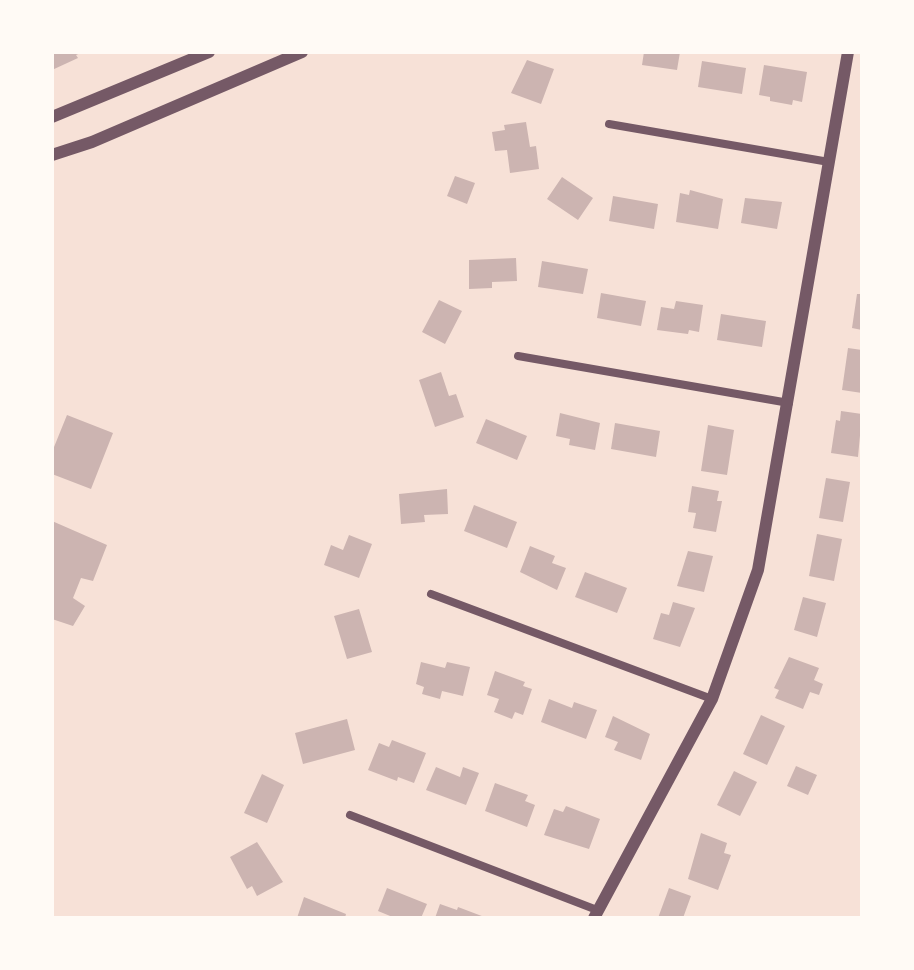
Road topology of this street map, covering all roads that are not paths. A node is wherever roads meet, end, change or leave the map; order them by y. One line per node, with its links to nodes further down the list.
1 (209, 52): 4 (street)
2 (302, 52): 6 (street)
3 (848, 52): 7 (street)
4 (52, 117)
5 (609, 124): 7 (street)
6 (52, 155)
7 (829, 162): 9 (street)
8 (518, 356): 9 (street)
9 (789, 403): 11 (street)
10 (431, 594): 11 (street)
11 (712, 699): 13 (street)
12 (350, 815): 13 (street)
13 (596, 914)

